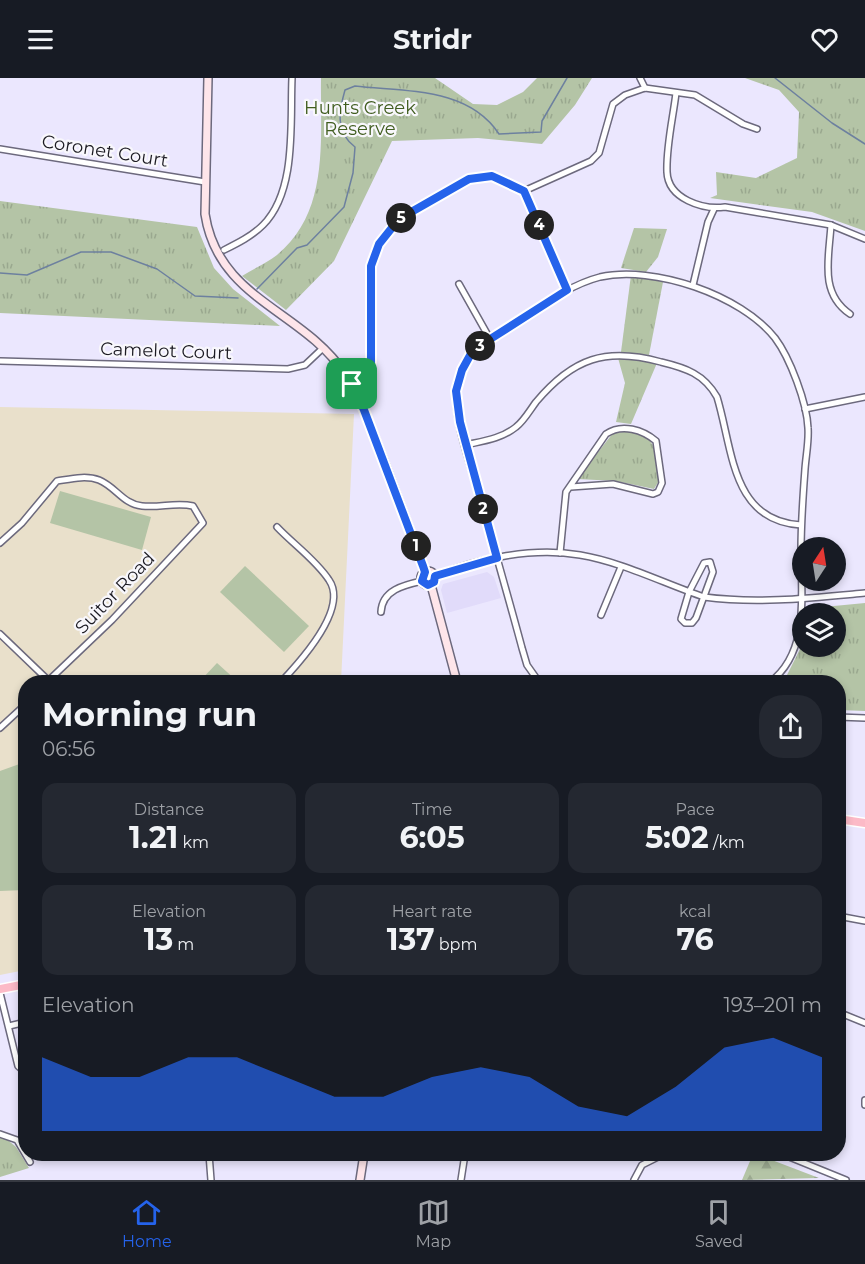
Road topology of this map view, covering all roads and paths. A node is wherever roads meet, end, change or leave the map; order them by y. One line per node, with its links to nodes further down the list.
1 (208, 78): 8 (main road)
2 (292, 78): 13 (street)
3 (640, 78): 4 (street)
4 (645, 88): 5 (street); 9 (street)
5 (676, 93): 6 (street); 10 (street)
6 (757, 129)
7 (0, 149): 8 (street, Coronet Court)
8 (205, 182): 19 (main road)
9 (524, 191): 16 (street); 21 (street)
10 (714, 209): 11 (street); 15 (street)
11 (831, 225): 12 (street); 17 (street)
12 (865, 239)
13 (224, 250)
14 (459, 284): 18 (street)
15 (693, 285): 16 (street); 23 (street)
16 (567, 290): 18 (street)
17 (850, 314)
18 (490, 339): 24 (street)
19 (324, 348): 20 (street, Camelot Court); 21 (main road)
20 (0, 361)
21 (352, 384): 32 (main road)
22 (865, 398): 23 (street)
23 (805, 409): 26 (street)
24 (465, 444): 26 (street); 30 (street)
25 (571, 487): 25 (street); 29 (street)
26 (801, 525): 39 (street)
27 (277, 527): 45 (street)
28 (0, 543): 44 (street, Suitor Road)
29 (560, 553): 30 (street); 31 (street)
30 (497, 558): 33 (street); 47 (street)
31 (621, 567): 36 (street); 41 (street)
32 (425, 572): 33 (main road); 34 (main road)
33 (435, 576): 35 (main road)
34 (422, 581): 35 (main road); 40 (street)
35 (431, 585): 46 (main road)
36 (688, 592): 38 (street); 38 (street); 38 (street)
37 (865, 593): 39 (street)
38 (704, 597): 39 (street)
39 (801, 599): 48 (street)
40 (381, 612)
41 (601, 615)
42 (0, 634): 43 (street)
43 (42, 675)
44 (56, 675)
45 (287, 675)
46 (455, 675)
47 (534, 675)
48 (779, 675)
49 (18, 711): 52 (street)
50 (846, 717): 51 (street)
51 (865, 718)
52 (0, 728)
53 (846, 820): 54 (highway)
54 (865, 823)
55 (846, 917): 56 (street)
56 (865, 921)
57 (18, 980): 58 (highway)
58 (0, 983)
59 (18, 987): 60 (highway)
60 (1, 992): 64 (street)
61 (846, 1015): 62 (street)
62 (865, 1023)
63 (18, 1024): 64 (street)
64 (9, 1026): 65 (street)
65 (18, 1066)
66 (865, 1100): 67 (street)
67 (865, 1106)
68 (0, 1134): 69 (street)
69 (18, 1142)
70 (209, 1161): 75 (street)
71 (363, 1161): 76 (main road)
72 (464, 1161): 77 (street)
73 (650, 1161): 78 (street)
74 (799, 1161): 79 (street)
75 (211, 1180)
76 (360, 1180)
77 (461, 1180)
78 (634, 1180)
79 (846, 1180)

